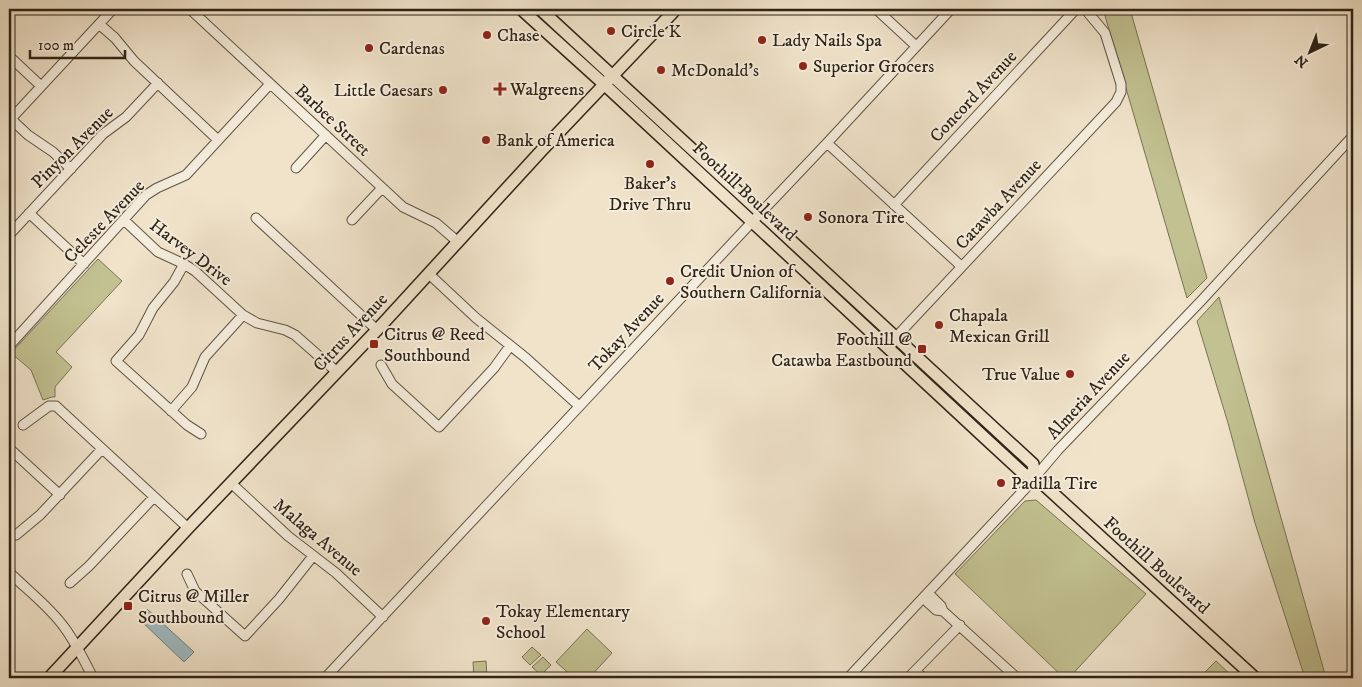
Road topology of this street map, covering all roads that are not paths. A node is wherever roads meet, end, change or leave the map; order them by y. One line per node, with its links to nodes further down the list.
1 (113, 9): 10 (street)
2 (521, 9): 13 (main road, Foothill Boulevard)
3 (540, 9): 13 (main road, Foothill Boulevard)
4 (676, 9): 13 (main road, Citrus Avenue)
5 (876, 9): 11 (street)
6 (951, 9): 11 (street, Tokay Avenue)
7 (1076, 9): 25 (street, Concord Avenue)
8 (1085, 9): 36 (street, Catawba Avenue)
9 (192, 11): 15 (street, Barbee Street)
10 (99, 24): 14 (street); 16 (street)
11 (916, 46): 21 (street, Tokay Avenue)
12 (9, 56): 16 (street)
13 (609, 80): 26 (main road, Foothill Boulevard); 31 (main road, Foothill Boulevard); 33 (main road, Citrus Avenue)
14 (158, 83): 20 (street); 23 (street, Pinyon Avenue)
15 (270, 84): 18 (street, Barbee Street); 20 (street, Celeste Avenue)
16 (41, 86): 17 (street)
17 (10, 120): 23 (street)
18 (326, 135): 22 (street); 24 (street, Barbee Street)
19 (1353, 136): 51 (street, Almeria Avenue)
20 (218, 140): 29 (street, Celeste Avenue)
21 (827, 143): 25 (street); 26 (street, Tokay Avenue)
22 (296, 168)
23 (71, 169): 27 (street, Pinyon Avenue)
24 (382, 188): 30 (street); 33 (street, Barbee Street)
25 (894, 205): 36 (street)
26 (760, 212): 31 (street, Tokay Avenue); 40 (main road, Foothill Boulevard)
27 (29, 213): 32 (street, Pinyon Avenue); 34 (street)
28 (256, 218): 39 (street)
29 (124, 220): 34 (street, Celeste Avenue); 35 (street, Harvey Drive)
30 (352, 220)
31 (752, 222): 45 (street, Tokay Avenue); 51 (main road, Foothill Boulevard)
32 (9, 235)
33 (458, 242): 37 (main road, Citrus Avenue)
34 (84, 264): 41 (street, Celeste Avenue)
35 (184, 264): 38 (street, Harvey Drive); 46 (street)
36 (961, 266): 40 (street, Catawba Avenue)
37 (429, 274): 39 (main road, Citrus Avenue); 42 (street)
38 (243, 315): 44 (street, Harvey Drive); 46 (street)
39 (377, 330): 44 (main road, Citrus Avenue)
40 (896, 337): 51 (main road, Foothill Boulevard)
41 (9, 346)
42 (510, 346): 43 (street); 45 (street)
43 (381, 365)
44 (337, 372): 52 (main road, Citrus Avenue)
45 (579, 406): 62 (street, Tokay Avenue)
46 (171, 411): 48 (street)
47 (23, 425): 50 (street)
48 (201, 434)
49 (9, 448): 53 (street)
50 (102, 449): 53 (street); 54 (street)
51 (1035, 477): 61 (street, Almeria Avenue); 73 (main road, Foothill Boulevard)
52 (231, 483): 55 (main road, Citrus Avenue); 57 (street, Malaga Avenue)
53 (60, 495): 56 (street)
54 (154, 497): 55 (street); 60 (street)
55 (188, 528): 64 (main road, Citrus Avenue)
56 (16, 535)
57 (313, 556): 59 (street); 62 (street, Malaga Avenue)
58 (9, 572): 64 (street)
59 (186, 574)
60 (70, 584)
61 (925, 596): 63 (street); 69 (street, Almeria Avenue)
62 (383, 617): 68 (street, Tokay Avenue)
63 (960, 624): 65 (street); 72 (street)
64 (78, 648): 66 (main road, Citrus Avenue); 67 (street)
65 (916, 671): 70 (street); 71 (street)
66 (49, 678)
67 (93, 678)
68 (325, 678)
69 (848, 678)
70 (908, 678)
71 (924, 678)
72 (1017, 678)
73 (1255, 678)

